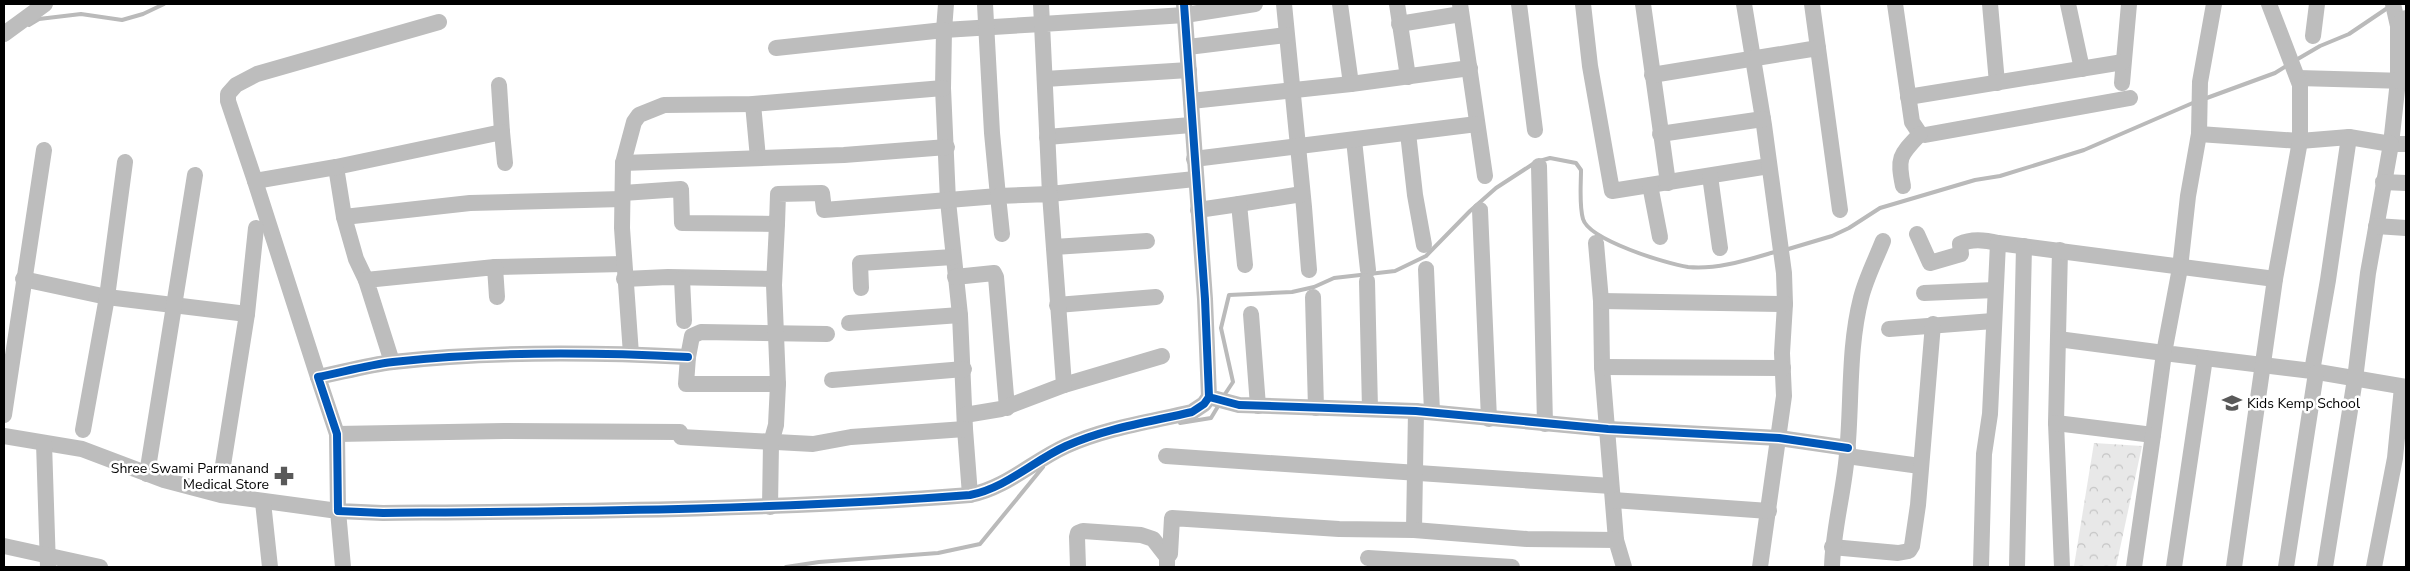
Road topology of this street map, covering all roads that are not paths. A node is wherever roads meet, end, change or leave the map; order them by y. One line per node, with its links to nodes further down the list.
1 (45, 4): 29 (street)
2 (946, 4): 28 (street)
3 (985, 4): 27 (street)
4 (1040, 4): 25 (street)
5 (1255, 4): 21 (street)
6 (1284, 4): 30 (street)
7 (1340, 4): 47 (street)
8 (1397, 4): 26 (street)
9 (1519, 4): 58 (street)
10 (1583, 4): 88 (street)
11 (1647, 4): 41 (street)
12 (1744, 4): 35 (street)
13 (1812, 4): 34 (street)
14 (1895, 4): 51 (street)
15 (1990, 4): 45 (street)
16 (2068, 4): 38 (street)
17 (2129, 4): 36 (street)
18 (2214, 4): 63 (street)
19 (2270, 4): 40 (street)
20 (2317, 4): 31 (street)
21 (1184, 9): 25 (street); 32 (street)
22 (1460, 9): 26 (street); 37 (street)
23 (2398, 15): 44 (street)
24 (438, 22): 84 (street)
25 (1042, 24): 27 (street); 43 (street)
26 (1400, 24): 42 (street)
27 (988, 28): 28 (street); 93 (street)
28 (944, 30): 33 (street); 49 (street)
29 (4, 34)
30 (1286, 35): 32 (street); 50 (street)
31 (2313, 36)
32 (1188, 47): 39 (street)
33 (776, 48)
34 (1818, 48): 35 (street); 98 (street)
35 (1753, 59): 41 (street); 55 (street)
36 (2123, 62): 38 (street); 46 (street)
37 (1470, 68): 42 (street); 56 (street)
38 (2082, 69): 45 (street)
39 (1189, 70): 43 (street); 53 (street)
40 (2296, 74): 44 (street); 67 (street)
41 (1652, 75): 61 (street)
42 (1408, 77): 47 (street)
43 (1045, 80): 64 (street)
44 (2402, 81): 68 (street)
45 (1997, 83): 51 (street)
46 (2122, 83)
47 (1352, 84): 50 (street)
48 (499, 85): 59 (street)
49 (943, 88): 54 (street); 69 (street)
50 (1292, 90): 53 (street); 70 (street)
51 (1908, 97): 62 (street)
52 (2130, 98): 62 (street)
53 (1191, 101): 57 (street)
54 (753, 104): 72 (street); 76 (street)
55 (1763, 119): 61 (street); 78 (street)
56 (1477, 124): 60 (street); 81 (street)
57 (1192, 125): 64 (street); 73 (street)
58 (1535, 130)
59 (502, 132): 75 (street); 79 (street)
60 (1408, 133): 66 (street); 111 (street)
61 (1660, 134): 86 (street)
62 (1920, 134): 89 (street)
63 (2199, 134): 67 (street); 119 (street)
64 (1047, 137): 90 (street)
65 (2349, 137): 67 (street); 68 (street); 161 (street)
66 (1354, 140): 70 (street); 172 (street)
67 (2300, 141): 127 (street)
68 (2399, 144): 85 (street)
69 (947, 146): 72 (street); 94 (street)
70 (1298, 148): 73 (street); 91 (street)
71 (44, 150): 125 (street)
72 (758, 158): 76 (street)
73 (1194, 159): 83 (street)
74 (125, 162): 132 (street)
75 (504, 163)
76 (623, 163): 92 (street)
77 (1539, 166): 178 (street)
78 (1769, 166): 82 (street); 137 (street)
79 (336, 167): 84 (street); 99 (street)
80 (195, 175): 138 (street)
81 (1485, 176)
82 (1710, 176): 86 (street); 114 (street)
83 (1195, 179): 90 (street); 96 (street)
84 (255, 181): 162 (street)
85 (2383, 182): 87 (street); 101 (street)
86 (1668, 183): 88 (street)
87 (2406, 183)
88 (1650, 185): 106 (street)
89 (1903, 186)
90 (1050, 194): 93 (street); 113 (street)
91 (1302, 194): 95 (street); 120 (street)
92 (622, 196): 99 (street); 100 (street); 122 (street)
93 (998, 196): 94 (street); 104 (street)
94 (948, 201): 100 (street); 116 (street)
95 (1239, 204): 96 (street); 117 (street)
96 (1198, 210): 168 (street)
97 (1480, 210): 175 (street)
98 (1840, 210)
99 (344, 217): 128 (street)
100 (777, 224): 126 (street)
101 (2376, 226): 103 (street); 163 (street)
102 (256, 228): 140 (street)
103 (2406, 228)
104 (1002, 234)
105 (1917, 234): 110 (street)
106 (1660, 237)
107 (1147, 241): 113 (street)
108 (1883, 241): 187 (street)
109 (1596, 243): 136 (street)
110 (1998, 243): 112 (street); 130 (street)
111 (1424, 245)
112 (2024, 246): 115 (street); 215 (street)
113 (1054, 247): 139 (street)
114 (1720, 248)
115 (2060, 250): 119 (street); 150 (street)
116 (953, 257): 123 (street); 129 (street)
117 (1246, 265)
118 (495, 267): 122 (street); 128 (street); 133 (street)
119 (2180, 268): 127 (street); 152 (street)
120 (1309, 270)
121 (1426, 270): 173 (street)
122 (624, 272): 124 (street); 151 (street)
123 (955, 277): 142 (street); 170 (street)
124 (682, 278): 126 (street); 143 (street)
125 (23, 279): 132 (street); 174 (street)
126 (774, 279): 149 (street)
127 (2275, 279): 158 (street)
128 (366, 280): 156 (street)
129 (861, 288)
130 (1995, 290): 131 (street); 144 (street)
131 (1924, 293)
132 (107, 297): 138 (street); 180 (street)
133 (497, 297)
134 (1156, 297): 139 (street)
135 (1313, 298): 171 (street)
136 (1602, 301): 137 (street); 157 (street)
137 (1785, 304): 159 (street)
138 (176, 305): 140 (street); 192 (street)
139 (1057, 305): 166 (street)
140 (247, 314): 189 (street)
141 (1251, 314): 169 (street)
142 (960, 315): 145 (street); 160 (street)
143 (684, 320)
144 (1993, 321): 146 (street); 214 (street)
145 (849, 323)
146 (1933, 324): 147 (street); 190 (street)
147 (1889, 329)
148 (827, 334): 149 (street)
149 (776, 335): 154 (street); 165 (street)
150 (2058, 339): 152 (street); 177 (street)
151 (631, 354): 154 (street); 156 (street)
152 (2164, 354): 155 (street); 182 (street)
153 (1162, 356): 166 (street)
154 (688, 357): 165 (street)
155 (2205, 358): 158 (street); 218 (street)
156 (392, 362): 162 (street)
157 (1602, 367): 159 (street); 179 (street)
158 (2264, 367): 161 (street); 219 (street)
159 (1783, 368): 184 (street)
160 (964, 369): 164 (street); 176 (street)
161 (2314, 372): 163 (street); 220 (street)
162 (318, 377): 181 (street)
163 (2356, 379): 167 (street); 221 (street)
164 (832, 380)
165 (778, 384): 186 (street)
166 (1064, 385): 170 (street)
167 (2404, 387): 222 (street)
168 (1213, 398): 169 (street); 194 (street)
169 (1258, 406): 171 (street)
170 (1007, 408): 176 (street)
171 (1316, 408): 172 (street)
172 (1370, 410): 173 (street)
173 (1424, 411): 175 (street); 191 (street)
174 (4, 415)
175 (1489, 419): 178 (street)
176 (965, 422): 186 (street); 194 (street)
177 (2056, 423): 182 (street); 216 (street)
178 (1545, 424): 179 (street)
179 (1608, 429): 184 (street); 193 (street)
180 (83, 430)
181 (337, 434): 186 (street); 197 (street)
182 (2153, 435): 217 (street)
183 (4, 436): 185 (street)
184 (1779, 438): 187 (street); 198 (street)
185 (44, 443): 192 (street); 204 (street)
186 (771, 443): 196 (street)
187 (1848, 452): 190 (street); 202 (street)
188 (1166, 456): 191 (street)
189 (223, 465)
190 (1920, 466): 202 (street)
191 (1414, 472): 193 (street); 199 (street)
192 (147, 474): 195 (street)
193 (1612, 493): 198 (street); 200 (street)
194 (970, 495): 196 (street)
195 (263, 502): 197 (street); 207 (street)
196 (770, 507): 197 (street)
197 (338, 511): 208 (street)
198 (1769, 511): 212 (street)
199 (1414, 530): 200 (street); 205 (street)
200 (1616, 540): 211 (street)
201 (4, 546): 204 (street)
202 (1832, 547): 213 (street)
203 (1368, 558): 210 (street)
204 (47, 562): 206 (street)
205 (1167, 562): 209 (street)
206 (100, 567)
207 (270, 567)
208 (343, 567)
209 (1078, 567)
210 (1512, 567)
211 (1624, 567)
212 (1760, 567)
213 (1832, 567)
214 (1981, 567)
215 (2017, 567)
216 (2062, 567)
217 (2134, 567)
218 (2174, 567)
219 (2234, 567)
220 (2286, 567)
221 (2326, 567)
222 (2374, 567)

